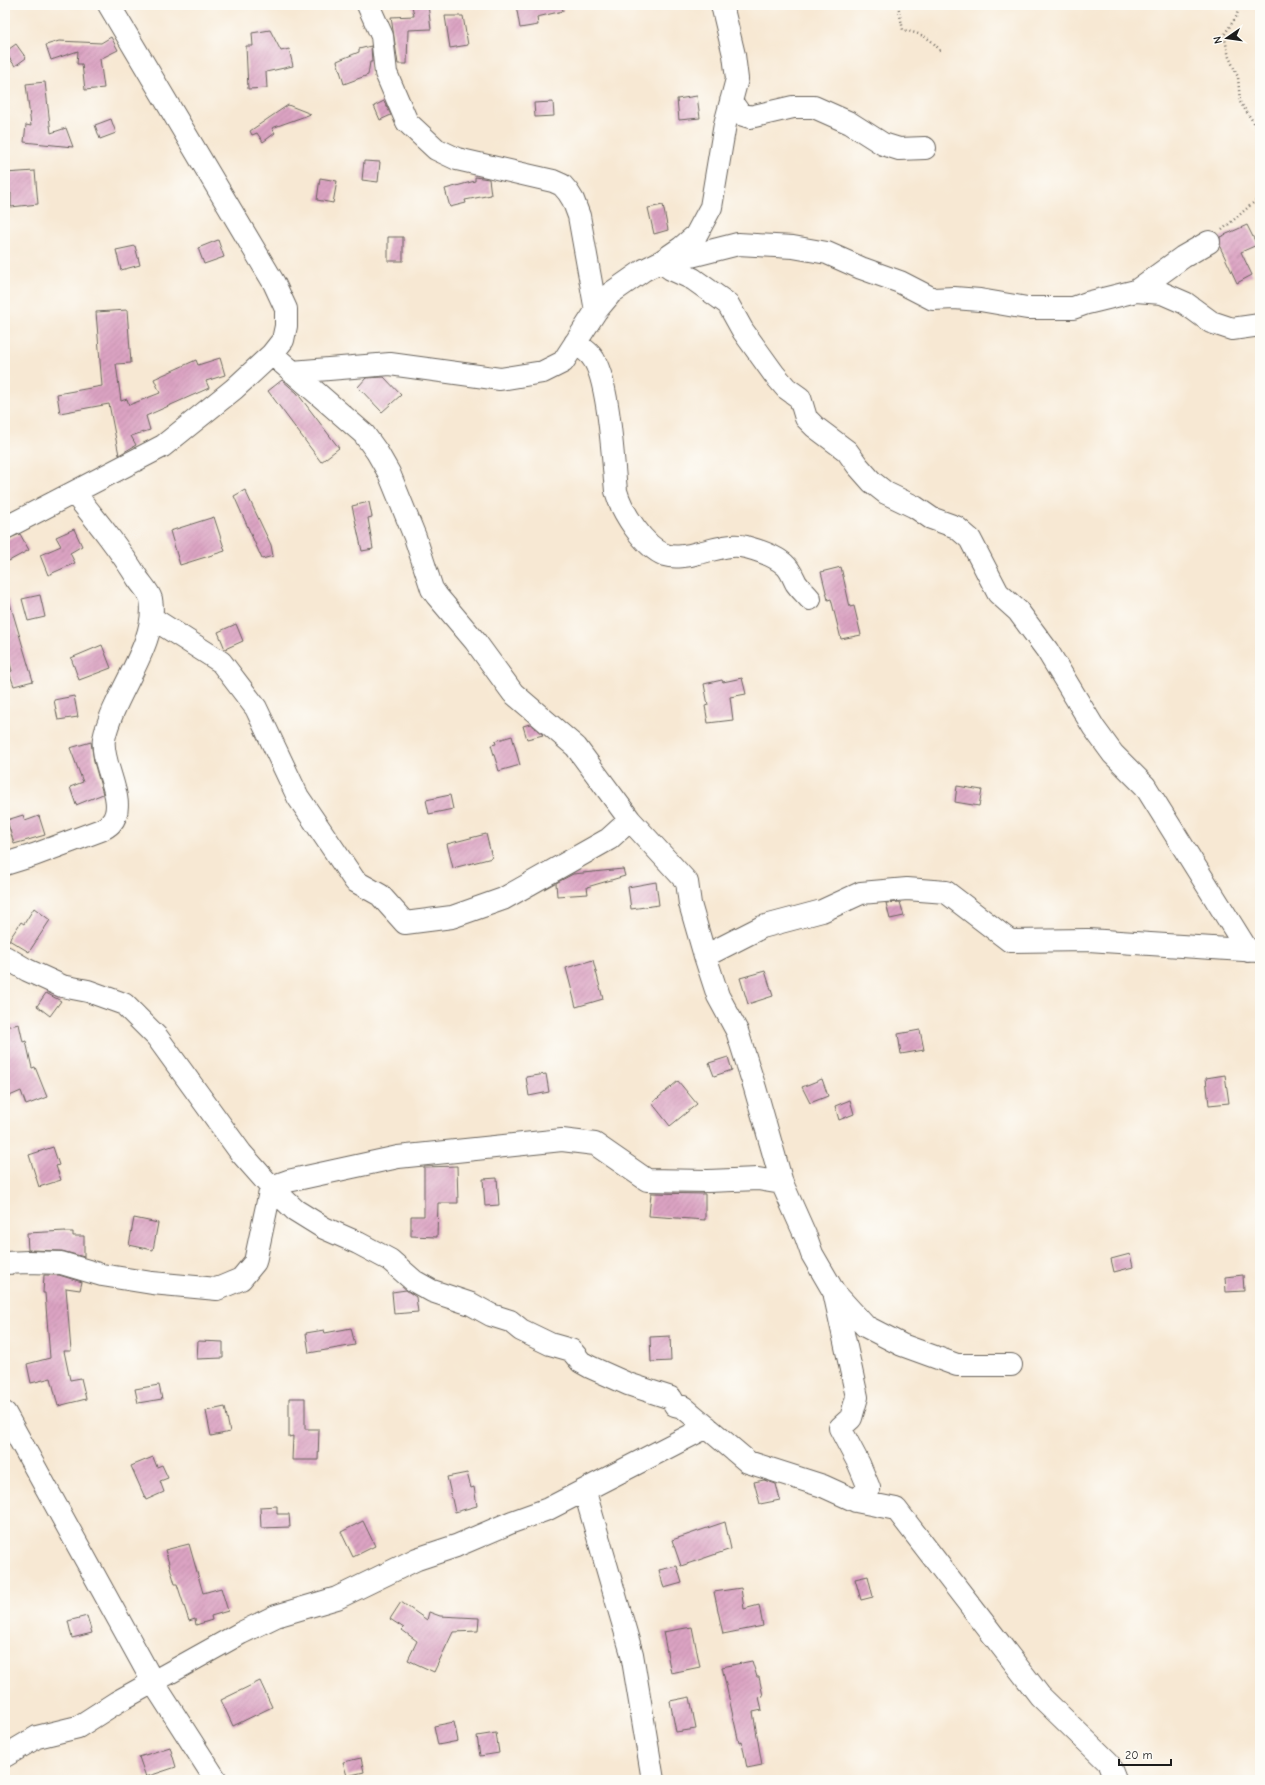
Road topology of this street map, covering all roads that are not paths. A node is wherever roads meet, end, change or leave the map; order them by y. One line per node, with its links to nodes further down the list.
1 (109, 5): 12 (street)
2 (368, 5): 9 (street)
3 (722, 5): 4 (street)
4 (731, 101): 5 (street); 7 (street)
5 (925, 148)
6 (1208, 242): 8 (street)
7 (663, 260): 8 (street); 9 (street); 20 (street)
8 (1136, 291): 10 (street)
9 (596, 311): 11 (street)
10 (1260, 326)
11 (575, 343): 13 (street); 16 (street)
12 (272, 354): 13 (street); 14 (street)
13 (292, 372): 18 (street)
14 (74, 494): 15 (street); 17 (street)
15 (5, 528)
16 (810, 599)
17 (152, 618): 18 (street); 19 (street)
18 (630, 820): 21 (street)
19 (5, 864)
20 (1254, 951): 21 (street)
21 (705, 956): 23 (street)
22 (5, 957): 24 (street)
23 (782, 1183): 24 (street); 26 (street)
24 (272, 1187): 25 (street); 29 (street)
25 (5, 1263)
26 (834, 1292): 27 (street); 31 (street)
27 (1011, 1365)
28 (5, 1413): 32 (street)
29 (707, 1428): 30 (street); 31 (street)
30 (585, 1492): 32 (street); 35 (street)
31 (856, 1500): 36 (street)
32 (153, 1682): 33 (street); 34 (street)
33 (5, 1756)
34 (216, 1780)
35 (653, 1780)
36 (1115, 1780)

